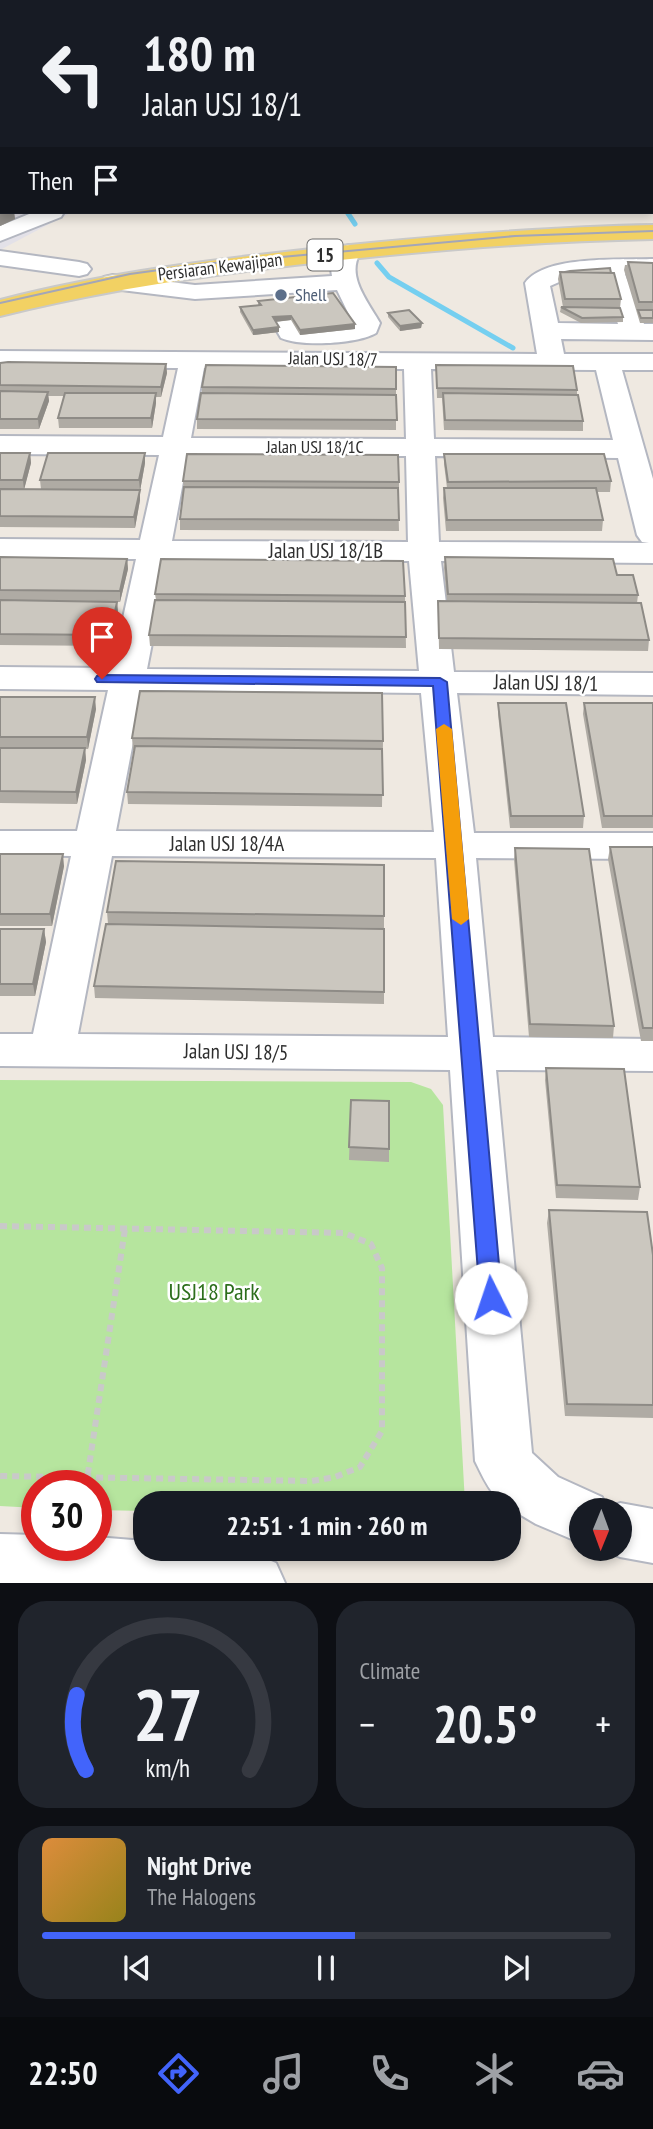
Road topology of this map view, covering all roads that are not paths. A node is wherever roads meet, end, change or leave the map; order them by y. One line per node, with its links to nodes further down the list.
1 (46, 215): 4 (street)
2 (653, 217): 9 (main road, Persiaran Kewajipan / 15)
3 (653, 232): 5 (main road, Persiaran Kewajipan / 15)
4 (0, 234)
5 (349, 252): 10 (main road, Persiaran Kewajipan / 15); 11 (street)
6 (9, 260): 9 (street); 12 (street)
7 (653, 266): 8 (street)
8 (611, 268): 15 (street); 16 (street)
9 (79, 269): 12 (main road, Persiaran Kewajipan / 15)
10 (113, 282): 13 (street); 14 (main road, Persiaran Kewajipan / 15)
11 (345, 282): 13 (street); 13 (street)
12 (1, 285)
13 (275, 305)
14 (0, 308)
15 (546, 331): 16 (street); 20 (street)
16 (643, 332)
17 (6, 358): 18 (street, Jalan USJ 18/7)
18 (193, 358): 19 (street, Jalan USJ 18/7); 24 (street)
19 (416, 360): 20 (street, Jalan USJ 18/7); 25 (street)
20 (552, 361): 21 (street, Jalan USJ 18/7)
21 (607, 362): 22 (street, Jalan USJ 18/7); 26 (street)
22 (653, 362)
23 (0, 445): 24 (street, Jalan USJ 18/1C)
24 (175, 446): 25 (street, Jalan USJ 18/1C); 29 (street)
25 (420, 447): 26 (street, Jalan USJ 18/1C); 30 (street)
26 (630, 449): 27 (street)
27 (653, 535)
28 (0, 549): 29 (street, Jalan USJ 18/1B)
29 (154, 550): 30 (street, Jalan USJ 18/1B); 33 (street)
30 (425, 552): 31 (street, Jalan USJ 18/1B); 34 (street)
31 (653, 553)
32 (0, 678): 33 (street, Jalan USJ 18/1)
33 (128, 679): 34 (street, Jalan USJ 18/1); 37 (street)
34 (440, 682): 35 (street, Jalan USJ 18/1); 38 (street)
35 (653, 684)
36 (0, 842): 37 (street, Jalan USJ 18/4A)
37 (94, 843): 38 (street, Jalan USJ 18/4A); 41 (street)
38 (455, 845): 39 (street, Jalan USJ 18/4A); 42 (street)
39 (653, 846)
40 (0, 1050): 41 (street, Jalan USJ 18/5)
41 (52, 1050): 42 (street, Jalan USJ 18/5)
42 (472, 1054): 43 (street, Jalan USJ 18/5); 44 (street)
43 (653, 1055)
44 (569, 1511)
45 (632, 1532): 46 (street)
46 (653, 1535)
47 (36, 1570): 48 (street)
48 (255, 1583)

